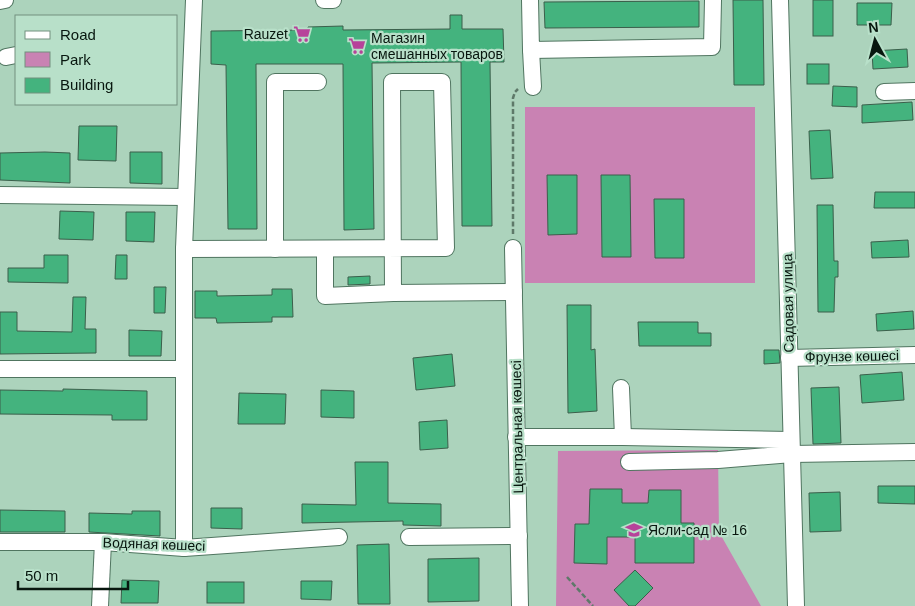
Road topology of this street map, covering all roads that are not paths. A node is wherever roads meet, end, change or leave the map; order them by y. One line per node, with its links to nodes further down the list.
1 (5, 0): 8 (street)
2 (194, 0): 9 (street)
3 (324, 0): 4 (street)
4 (333, 0)
5 (530, 0): 11 (street)
6 (713, 0): 11 (street)
7 (780, 0): 26 (street, Садовая улица)
8 (0, 1)
9 (193, 23): 10 (street); 17 (street)
10 (178, 26)
11 (532, 50): 13 (street)
12 (318, 82): 20 (street)
13 (533, 87)
14 (915, 91): 15 (street)
15 (884, 92)
16 (0, 195): 17 (street)
17 (185, 197): 22 (street)
18 (392, 248): 18 (street); 21 (street); 24 (street)
19 (513, 248): 23 (street, Центральная көшесі)
20 (275, 249): 21 (street); 22 (street)
21 (326, 249): 24 (street)
22 (184, 250): 28 (street)
23 (514, 292): 24 (street); 30 (street, Центральная көшесі)
24 (393, 293)
25 (915, 355): 26 (street, Фрунзе көшесі)
26 (789, 358): 32 (street, Садовая улица)
27 (0, 369): 28 (street)
28 (184, 369): 40 (street)
29 (621, 388): 31 (street)
30 (516, 437): 31 (street); 35 (street, Центральная көшесі)
31 (623, 437): 32 (street)
32 (791, 447): 33 (street); 34 (street); 43 (street, Садовая улица)
33 (915, 452)
34 (629, 462)
35 (519, 536): 37 (street); 42 (street, Центральная көшесі)
36 (338, 537): 40 (street, Водяная көшесі)
37 (409, 537)
38 (0, 542): 39 (street, Водяная көшесі)
39 (102, 542): 40 (street, Водяная көшесі); 41 (street)
40 (184, 548)
41 (100, 606)
42 (520, 606)
43 (796, 606)

